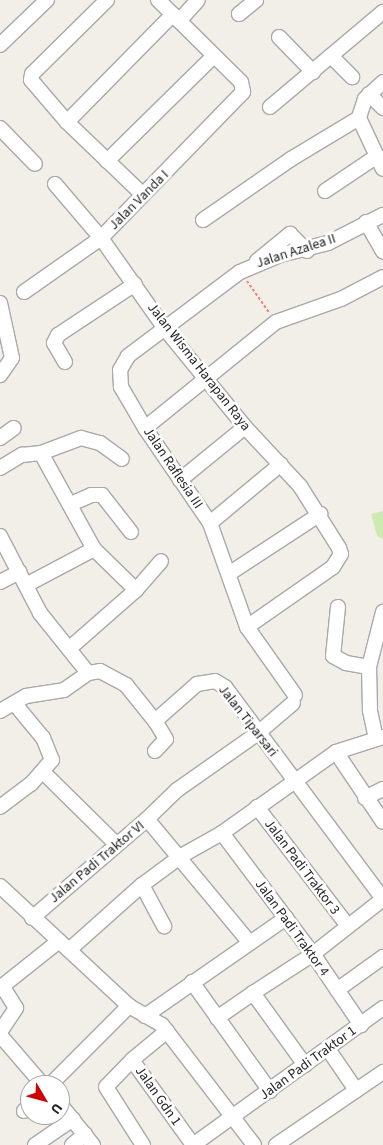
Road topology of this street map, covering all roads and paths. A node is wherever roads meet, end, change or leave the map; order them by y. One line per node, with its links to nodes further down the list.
1 (47, 0): 12 (street)
2 (107, 0): 22 (street)
3 (158, 0): 10 (street)
4 (198, 0): 10 (street)
5 (256, 0): 9 (street)
6 (380, 0): 7 (street)
7 (383, 4)
8 (383, 12): 14 (street)
9 (239, 14)
10 (176, 17): 13 (street); 22 (street)
11 (279, 37): 15 (street)
12 (0, 45)
13 (214, 56): 25 (street); 30 (street, Jalan Vanda I)
14 (331, 56): 15 (street); 16 (street)
15 (313, 72): 19 (street)
16 (352, 76)
17 (383, 82): 18 (street)
18 (369, 94): 20 (street); 21 (street)
19 (270, 108)
20 (383, 108)
21 (359, 118): 24 (street); 32 (street)
22 (66, 122): 25 (street)
23 (0, 128): 26 (street)
24 (377, 156): 27 (street); 29 (street)
25 (107, 161): 30 (street)
26 (35, 164)
27 (383, 169)
28 (54, 184): 34 (street, Jalan Wisma Harapan Raya)
29 (325, 191)
30 (143, 195): 34 (street, Jalan Vanda I)
31 (383, 214): 33 (street, Jalan Azalea II)
32 (203, 220)
33 (366, 222): 35 (street, Jalan Azalea II); 36 (street)
34 (101, 238): 39 (street, Jalan Wisma Harapan Raya); 40 (street, Jalan Vanda I)
35 (307, 250): 37 (street, Jalan Azalea II); 37 (street)
36 (383, 252)
37 (245, 269): 42 (path); 43 (street, Jalan Azalea II)
38 (383, 277): 42 (street)
39 (135, 284): 43 (street, Jalan Wisma Harapan Raya); 44 (street)
40 (24, 292)
41 (0, 303): 45 (street)
42 (276, 322): 46 (street)
43 (166, 330): 46 (street, Jalan Wisma Harapan Raya); 49 (street, Jalan Raflesia III)
44 (65, 362)
45 (0, 375)
46 (206, 379): 47 (street, Jalan Wisma Harapan Raya); 49 (street)
47 (245, 427): 53 (street, Jalan Wisma Harapan Raya); 55 (street)
48 (14, 428): 50 (street)
49 (145, 428): 55 (street, Jalan Raflesia III)
50 (0, 438)
51 (41, 453): 52 (street); 54 (street); 56 (street)
52 (122, 460)
53 (281, 464): 57 (street, Jalan Wisma Harapan Raya); 58 (street)
54 (0, 468)
55 (180, 480): 58 (street, Jalan Raflesia III)
56 (71, 504): 59 (street); 61 (street)
57 (320, 514): 64 (street); 70 (street, Jalan Wisma Harapan Raya)
58 (210, 523): 64 (street, Jalan Raflesia III)
59 (131, 532)
60 (0, 536): 63 (street)
61 (94, 549): 66 (street); 67 (street)
62 (161, 560): 67 (street)
63 (20, 572): 65 (street); 66 (street)
64 (230, 573): 70 (street, Jalan Raflesia III)
65 (0, 582)
66 (26, 585): 71 (street)
67 (136, 590): 71 (street)
68 (338, 607): 72 (street)
69 (383, 612): 72 (street)
70 (247, 627): 77 (street, Jalan Raflesia III)
71 (71, 647): 73 (street)
72 (369, 667): 78 (street)
73 (88, 673): 74 (street); 76 (street)
74 (14, 703): 75 (street); 81 (street)
75 (0, 711)
76 (155, 721): 77 (street, Jalan Tiparsari); 79 (street)
77 (258, 733): 82 (street, Jalan Tiparsari); 87 (street)
78 (379, 738): 80 (street)
79 (155, 751)
80 (336, 752): 82 (street); 84 (street)
81 (43, 772): 85 (street); 90 (street)
82 (294, 780): 86 (street); 94 (street, Jalan Tiparsari)
83 (383, 789): 84 (street)
84 (365, 798): 88 (street)
85 (0, 807)
86 (257, 808): 89 (street); 98 (street, Jalan Padi Traktor 3)
87 (147, 819): 90 (street, Jalan Padi Traktor VI); 91 (street, Jalan Padi Traktor VI)
88 (383, 822)
89 (222, 834): 91 (street); 96 (street, Jalan Padi Traktor 4)
90 (116, 844): 95 (street, Jalan Padi Traktor VI)
91 (181, 856): 92 (street); 99 (street, Jalan Padi Traktor VI)
92 (142, 885): 97 (street); 100 (street)
93 (0, 886): 95 (street)
94 (383, 899): 98 (street)
95 (32, 918): 100 (street)
96 (286, 918): 99 (street); 101 (street, Jalan Padi Traktor 4)
97 (164, 926)
98 (348, 926): 101 (street)
99 (250, 943): 103 (street)
100 (64, 945): 104 (street); 107 (street)
101 (312, 954): 105 (street, Jalan Padi Traktor 4); 106 (street)
102 (383, 957): 105 (street)
103 (192, 982): 109 (street); 110 (street)
104 (1, 987): 113 (street)
105 (337, 990): 111 (street, Jalan Padi Traktor 4)
106 (253, 993): 110 (street); 116 (street)
107 (129, 1006): 109 (street); 119 (street)
108 (383, 1008): 111 (street, Jalan Padi Traktor 1)
109 (150, 1013): 112 (street)
110 (217, 1018): 121 (street)
111 (361, 1025): 114 (street, Jalan Padi Traktor 1)
112 (164, 1028): 115 (street, Jalan Gdn 1); 123 (street)
113 (0, 1034): 118 (street)
114 (328, 1049): 116 (street, Jalan Padi Traktor 1); 120 (street)
115 (132, 1060): 128 (street); 129 (street, Jalan Gdn 1)
116 (305, 1065): 121 (street, Jalan Padi Traktor 1)
117 (383, 1072): 120 (street)
118 (35, 1075)
119 (60, 1075)
120 (356, 1090): 131 (street)
121 (270, 1091): 123 (street, Jalan Padi Traktor 1)
122 (70, 1116): 124 (street)
123 (232, 1118): 129 (street, Jalan Padi Traktor 1); 130 (street)
124 (73, 1119): 125 (street); 126 (street)
125 (89, 1140): 127 (street)
126 (35, 1145)
127 (72, 1145)
128 (143, 1145)
129 (193, 1145)
130 (254, 1145)
131 (276, 1145)

